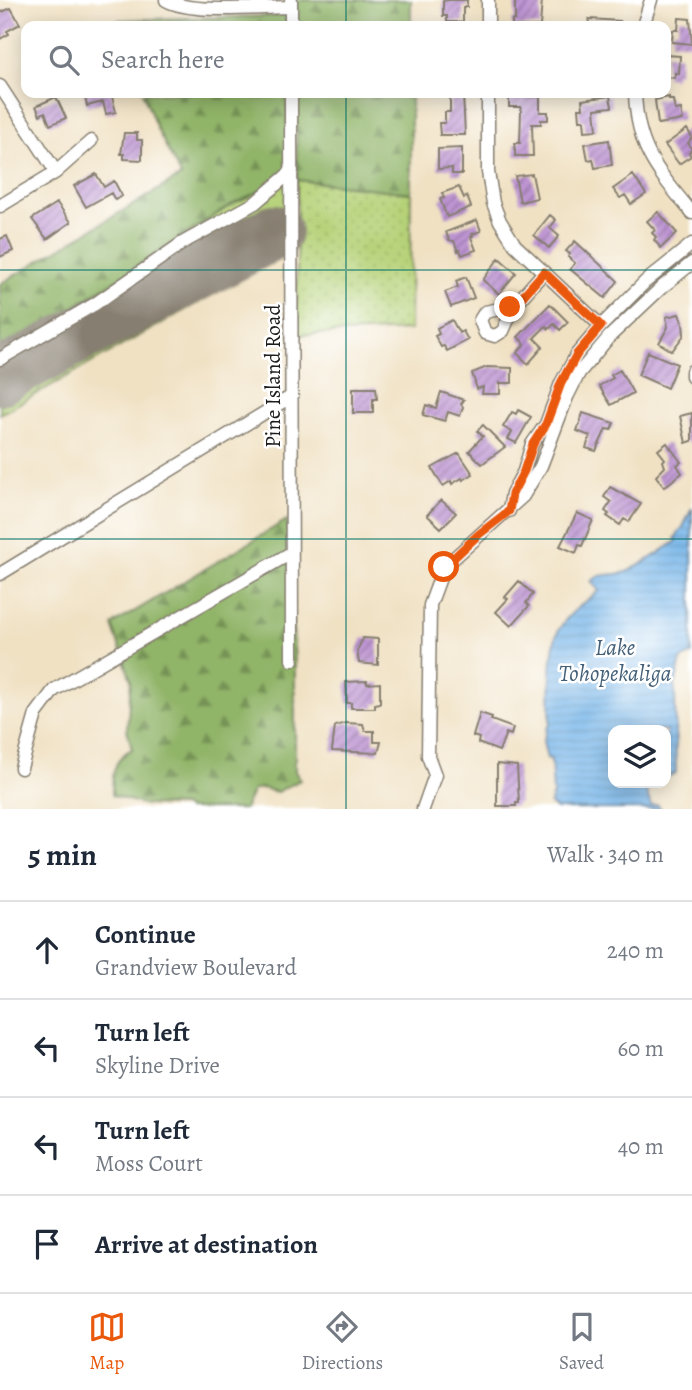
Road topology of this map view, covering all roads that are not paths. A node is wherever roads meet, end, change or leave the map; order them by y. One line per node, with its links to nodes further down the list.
1 (166, 0): 5 (street)
2 (488, 0): 6 (street)
3 (640, 0): 7 (street)
4 (652, 0): 8 (street)
5 (291, 4)
6 (488, 21)
7 (642, 21)
8 (644, 21)
9 (0, 86): 15 (street)
10 (291, 98): 14 (street, Pine Island Road)
11 (488, 98): 20 (street)
12 (635, 98): 17 (street)
13 (90, 141): 15 (street)
14 (292, 171): 23 (street); 26 (street, Pine Island Road)
15 (56, 173): 16 (street)
16 (0, 206)
17 (692, 213)
18 (692, 244): 22 (street)
19 (692, 263): 27 (street)
20 (544, 272): 21 (street); 22 (street)
21 (514, 306)
22 (601, 326): 27 (street)
23 (0, 359)
24 (692, 371): 25 (street)
25 (692, 377)
26 (292, 396): 28 (street, Pine Island Road); 29 (street)
27 (509, 511): 32 (street)
28 (291, 553): 30 (street, Pine Island Road); 31 (street)
29 (0, 575)
30 (292, 660)
31 (20, 768)
32 (423, 809)

